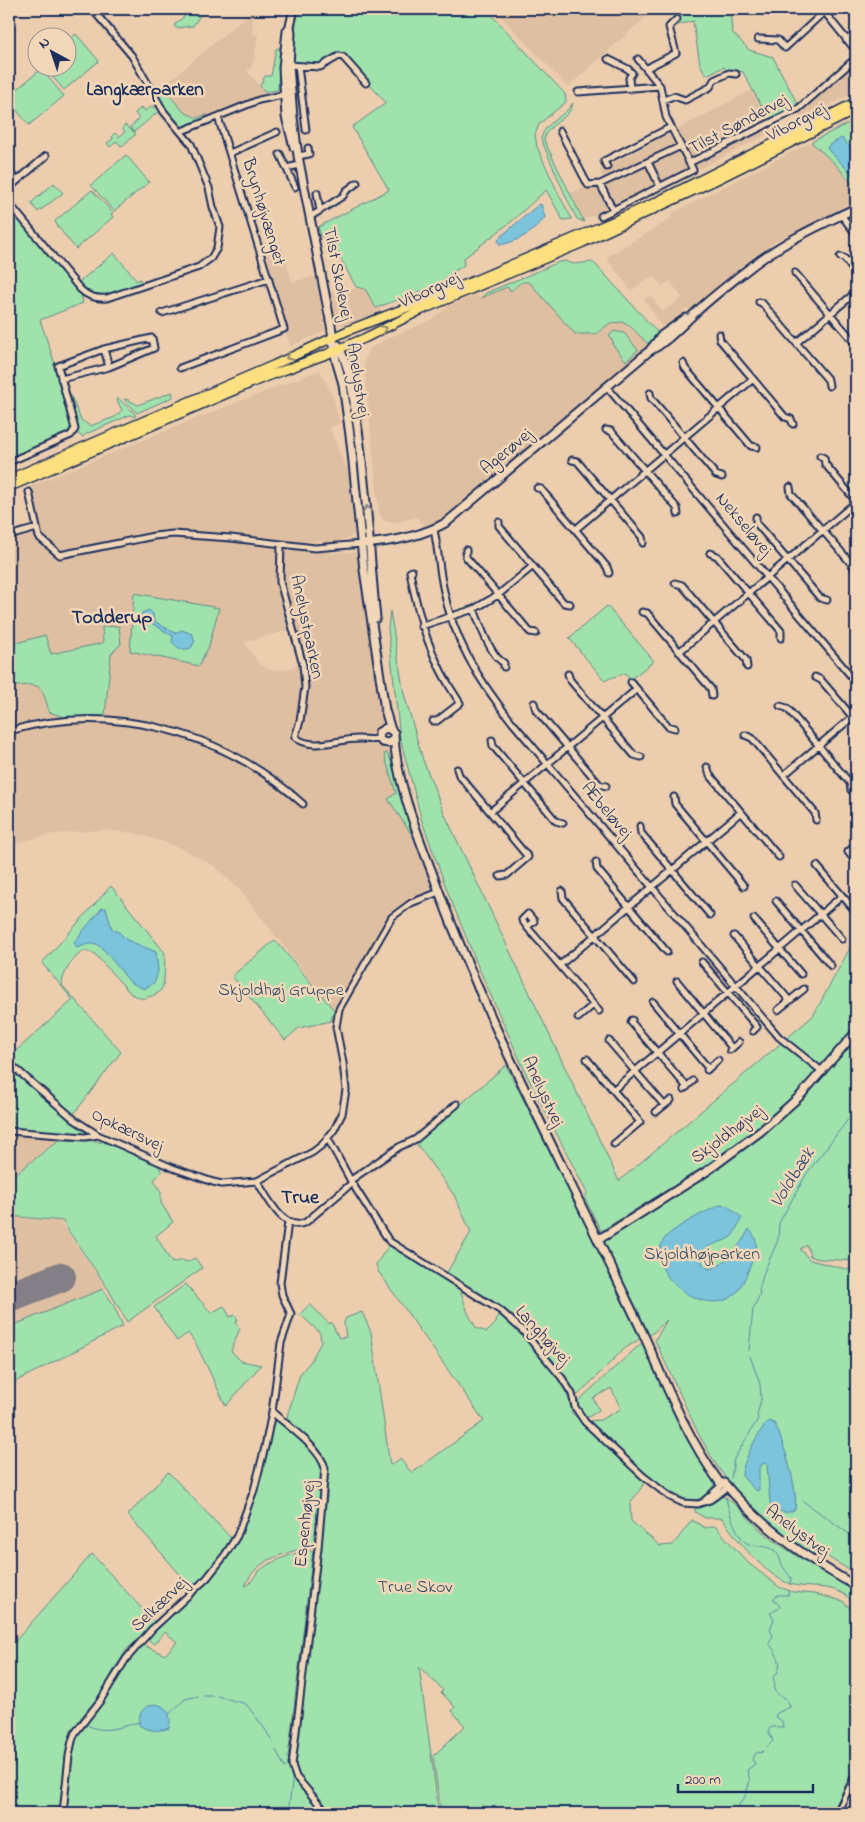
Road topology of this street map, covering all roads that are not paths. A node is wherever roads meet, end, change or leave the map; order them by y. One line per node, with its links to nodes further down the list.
1 (92, 9): 30 (street)
2 (294, 9): 7 (street, Tilst Skolevej)
3 (849, 9): 5 (street)
4 (823, 10): 9 (street); 10 (street)
5 (856, 17)
6 (677, 19): 17 (street)
7 (290, 26): 15 (street, Tilst Skolevej); 23 (street, Tilst Skolevej)
8 (856, 34): 10 (street)
9 (758, 39)
10 (846, 40): 11 (street)
11 (856, 51)
12 (856, 58): 40 (street, Tilst Søndervej)
13 (608, 59): 21 (street)
14 (638, 59): 17 (street)
15 (289, 65): 16 (street); 23 (street, Tilst Skolevej)
16 (298, 66): 19 (street); 29 (street)
17 (647, 68): 20 (street)
18 (736, 74): 24 (street)
19 (366, 83)
20 (660, 86): 21 (street); 24 (street)
21 (630, 89): 22 (street)
22 (578, 92)
23 (287, 94): 27 (street); 38 (street, Tilst Skolevej)
24 (663, 100): 28 (street)
25 (856, 102): 69 (main road, Viborgvej)
26 (856, 110): 73 (main road, Viborgvej, one-way to 26)
27 (218, 116): 30 (street); 35 (street, Brynhøjvænget)
28 (671, 127): 33 (street); 42 (street)
29 (306, 130)
30 (182, 131): 52 (street)
31 (560, 131): 47 (street)
32 (277, 132): 35 (street, Brynhøjvænget)
33 (680, 146): 39 (street, Tilst Søndervej); 40 (street)
34 (308, 148): 38 (street)
35 (230, 153): 63 (street, Brynhøjvænget)
36 (280, 154): 43 (street)
37 (46, 156): 45 (street)
38 (298, 156): 41 (street, Tilst Skolevej)
39 (648, 162): 47 (street, Tilst Søndervej); 48 (street)
40 (689, 164): 48 (street, Tilst Søndervej)
41 (300, 165): 43 (street); 58 (street, Tilst Skolevej)
42 (607, 167)
43 (286, 168): 49 (street)
44 (9, 171): 45 (street)
45 (17, 181): 50 (street)
46 (357, 183): 55 (street, Tilst Skolevej)
47 (600, 184): 54 (street)
48 (660, 186): 54 (street, Tilst Søndervej)
49 (295, 187)
50 (9, 188)
51 (317, 193): 55 (street, Tilst Skolevej)
52 (9, 203)
53 (856, 208): 56 (street, Agerøvej)
54 (613, 210): 57 (street, Tilst Søndervej)
55 (320, 211): 58 (street, Tilst Skolevej)
56 (840, 215): 59 (street); 80 (street, Agerøvej)
57 (602, 216)
58 (310, 217): 69 (street, Tilst Skolevej)
59 (856, 234)
60 (840, 257): 62 (street)
61 (795, 273): 67 (street)
62 (856, 274)
63 (269, 279): 66 (street, Brynhøjvænget); 76 (street, Brynhøjvænget)
64 (856, 292): 67 (street)
65 (759, 302): 70 (street)
66 (162, 313)
67 (831, 313): 70 (street); 71 (street)
68 (719, 334): 78 (street)
69 (334, 337): 73 (street, Anelystvej); 93 (main road, Viborgvej, one-way to 93)
70 (796, 343): 79 (street)
71 (856, 344)
72 (104, 349): 75 (street); 75 (street); 77 (street)
73 (337, 350): 94 (main road, Viborgvej); 108 (street, Anelystvej, one-way to 73); 111 (street, Anelystvej)
74 (683, 363): 82 (street)
75 (109, 367): 77 (street)
76 (180, 368)
77 (62, 379): 90 (street)
78 (753, 379): 82 (street); 83 (street)
79 (829, 386)
80 (607, 387): 87 (street, Nekseløvej); 104 (street, Agerøvej)
81 (650, 393): 85 (street)
82 (718, 409): 85 (street); 86 (street)
83 (793, 424)
84 (606, 430): 91 (street)
85 (684, 438): 87 (street); 92 (street)
86 (757, 448)
87 (664, 454): 91 (street); 119 (street, Nekseløvej)
88 (820, 456): 99 (street)
89 (572, 460): 98 (street)
90 (9, 462)
91 (645, 471): 98 (street); 100 (street)
92 (722, 477)
93 (9, 479)
94 (9, 487)
95 (790, 487): 106 (street)
96 (537, 488): 105 (street)
97 (29, 492): 103 (street)
98 (610, 500): 105 (street); 109 (street)
99 (856, 501): 106 (street)
100 (678, 514)
101 (756, 517): 114 (street)
102 (499, 522): 115 (street)
103 (37, 528): 107 (street); 110 (street)
104 (434, 530): 108 (street, Agerøvej); 127 (street, Æbeløvej)
105 (576, 530): 118 (street)
106 (822, 531): 114 (street); 116 (street)
107 (9, 536)
108 (370, 543): 111 (street, Agerøvej); 133 (street, Anelystvej)
109 (643, 543)
110 (281, 544): 111 (street); 151 (street, Anelystparken)
111 (362, 544): 133 (street, Anelystvej)
112 (466, 550): 122 (street)
113 (710, 554): 121 (street)
114 (788, 560): 119 (street); 123 (street)
115 (532, 566): 122 (street); 124 (street)
116 (856, 569)
117 (412, 571): 129 (street)
118 (609, 573)
119 (768, 577): 121 (street); 139 (street, Nekseløvej)
120 (675, 583): 128 (street)
121 (749, 594): 128 (street); 131 (street)
122 (498, 595): 125 (street); 130 (street)
123 (827, 600)
124 (570, 604)
125 (474, 609): 127 (street); 134 (street)
126 (642, 612): 132 (street)
127 (451, 617): 129 (street); 159 (street, Æbeløvej)
128 (714, 622): 132 (street); 135 (street)
129 (421, 626): 147 (street)
130 (536, 632)
131 (781, 638)
132 (679, 652): 141 (street)
133 (380, 666): 144 (street, Anelystvej)
134 (504, 667)
135 (747, 667)
136 (568, 674): 146 (street)
137 (815, 677): 145 (street)
138 (631, 682): 140 (street)
139 (856, 682)
140 (637, 689): 146 (street); 148 (street)
141 (712, 696)
142 (534, 703): 156 (street)
143 (780, 706): 155 (street)
144 (385, 710): 149 (street, Anelystvej); 151 (street, Anelystvej)
145 (855, 717): 155 (street)
146 (602, 718): 156 (street); 157 (street)
147 (433, 721)
148 (675, 728)
149 (391, 730): 151 (street); 153 (street, Anelystvej)
150 (9, 731): 167 (street)
151 (381, 736): 153 (street); 158 (street, Anelystvej)
152 (745, 736): 162 (street)
153 (393, 739): 158 (street, Anelystvej)
154 (492, 740): 163 (street)
155 (818, 746): 162 (street); 165 (street)
156 (568, 747): 159 (street); 164 (street)
157 (641, 757)
158 (396, 759): 184 (street, Anelystvej)
159 (548, 764): 163 (street); 182 (street, Æbeløvej)
160 (707, 767): 169 (street)
161 (457, 769): 168 (street)
162 (784, 775): 170 (street)
163 (525, 783): 168 (street); 171 (street)
164 (606, 786)
165 (850, 790)
166 (674, 798): 173 (street)
167 (303, 804)
168 (490, 812): 180 (street)
169 (741, 812): 173 (street); 175 (street)
170 (816, 820)
171 (563, 822)
172 (640, 826): 179 (street)
173 (706, 841): 179 (street); 183 (street)
174 (856, 845): 177 (street)
175 (779, 857)
176 (596, 862): 188 (street)
177 (856, 862)
178 (817, 866): 186 (street)
179 (672, 870): 182 (street); 191 (street)
180 (500, 876)
181 (796, 885): 190 (street)
182 (653, 886): 188 (street); 207 (street, Æbeløvej)
183 (744, 886)
184 (439, 892): 237 (street); 242 (street, Anelystvej)
185 (562, 892): 195 (street)
186 (842, 896): 189 (street); 190 (street)
187 (776, 901): 194 (street)
188 (629, 906): 195 (street); 199 (street)
189 (856, 912)
190 (821, 914): 194 (street); 197 (street)
191 (710, 915)
192 (754, 919): 198 (street)
193 (528, 927): 201 (street)
194 (801, 931): 198 (street); 203 (street)
195 (595, 935): 201 (street); 206 (street)
196 (734, 936): 202 (street)
197 (842, 939)
198 (780, 949): 202 (street); 204 (street)
199 (667, 952)
200 (702, 962): 209 (street)
201 (560, 966): 212 (street)
202 (760, 966): 207 (street); 210 (street)
203 (831, 966)
204 (801, 974)
205 (677, 981): 215 (street)
206 (634, 982)
207 (736, 986): 209 (street); 228 (street, Æbeløvej)
208 (804, 989): 210 (street)
209 (728, 993): 215 (street); 218 (street)
210 (790, 1000): 213 (street)
211 (653, 1002): 220 (street)
212 (593, 1005): 214 (street); 216 (street)
213 (778, 1010)
214 (599, 1011)
215 (704, 1013): 220 (street); 222 (street)
216 (578, 1018)
217 (632, 1020): 223 (street)
218 (752, 1031)
219 (856, 1032): 228 (street, Skjoldhøjvej)
220 (680, 1034): 223 (street); 225 (street)
221 (609, 1041): 227 (street)
222 (739, 1042)
223 (658, 1052): 227 (street); 229 (street)
224 (587, 1059): 230 (street)
225 (718, 1060)
226 (9, 1063): 236 (street, Opkærsvej)
227 (635, 1071): 230 (street); 233 (street)
228 (823, 1072): 242 (street, Skjoldhøjvej)
229 (693, 1081)
230 (613, 1090): 238 (street)
231 (671, 1100): 233 (street)
232 (458, 1104): 240 (street)
233 (664, 1105): 234 (street)
234 (656, 1112)
235 (9, 1131): 236 (street)
236 (98, 1135): 239 (street, Opkærsvej)
237 (328, 1139): 239 (street); 240 (street, Langhøjvej)
238 (614, 1144)
239 (256, 1180): 241 (street)
240 (352, 1181): 241 (street); 244 (street, Langhøjvej)
241 (288, 1222): 243 (street)
242 (598, 1239): 244 (street, Anelystvej)
243 (272, 1412): 249 (street, Selkærvej); 250 (street, Espenhøjvej)
244 (726, 1486): 245 (street, Anelystvej)
245 (749, 1512): 246 (street, Anelystvej); 247 (street, Anelystvej)
246 (856, 1586)
247 (856, 1590)
248 (856, 1774): 251 (street)
249 (63, 1813)
250 (327, 1813)
251 (837, 1813)

